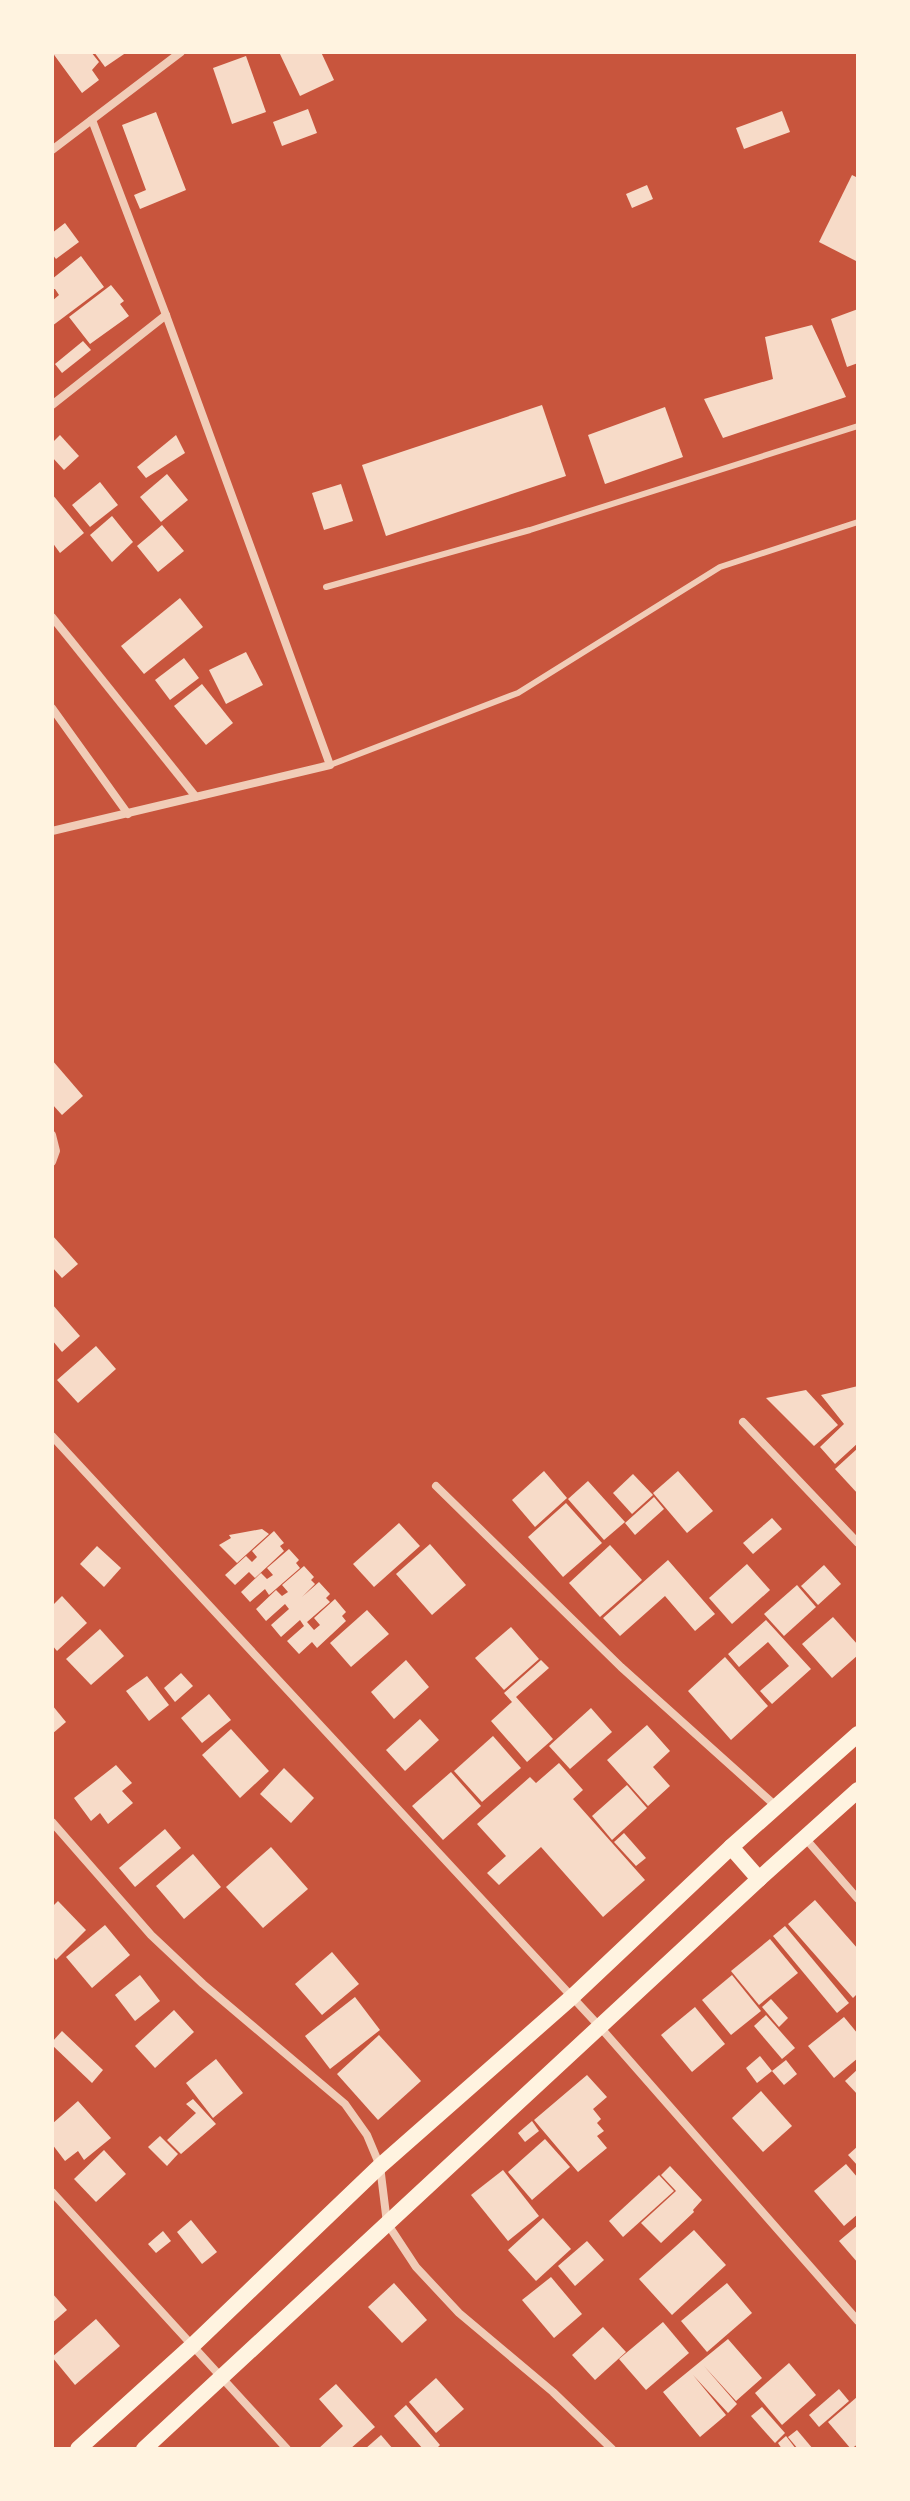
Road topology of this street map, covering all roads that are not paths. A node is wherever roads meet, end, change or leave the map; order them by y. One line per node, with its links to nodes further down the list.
1 (181, 52): 2 (street)
2 (92, 120): 3 (street); 4 (street)
3 (52, 150)
4 (166, 315): 5 (street); 11 (street)
5 (52, 405)
6 (858, 426): 8 (lane)
7 (858, 522): 11 (lane)
8 (326, 587)
9 (52, 617): 12 (street)
10 (52, 708): 13 (street)
11 (330, 765): 12 (street)
12 (196, 797): 13 (street)
13 (128, 814): 14 (street)
14 (52, 831)
15 (52, 1135): 16 (street)
16 (52, 1162)
17 (743, 1422): 20 (street)
18 (52, 1436): 29 (street)
19 (436, 1486): 23 (street)
20 (858, 1543)
21 (858, 1734): 23 (main road)
22 (858, 1790): 25 (main road)
23 (777, 1807): 26 (main road)
24 (52, 1822): 31 (street)
25 (805, 1838): 27 (main road); 28 (street)
26 (731, 1847): 27 (main road); 29 (main road)
27 (759, 1879): 30 (main road)
28 (858, 1899)
29 (572, 1997): 30 (street); 31 (main road)
30 (600, 2027): 33 (main road); 34 (street)
31 (380, 2166): 33 (street); 35 (main road)
32 (52, 2192): 35 (street)
33 (387, 2223): 36 (main road); 40 (street)
34 (858, 2321)
35 (193, 2345): 36 (street); 37 (main road)
36 (221, 2377): 38 (main road); 39 (street)
37 (78, 2449)
38 (144, 2449)
39 (287, 2449)
40 (612, 2449)

